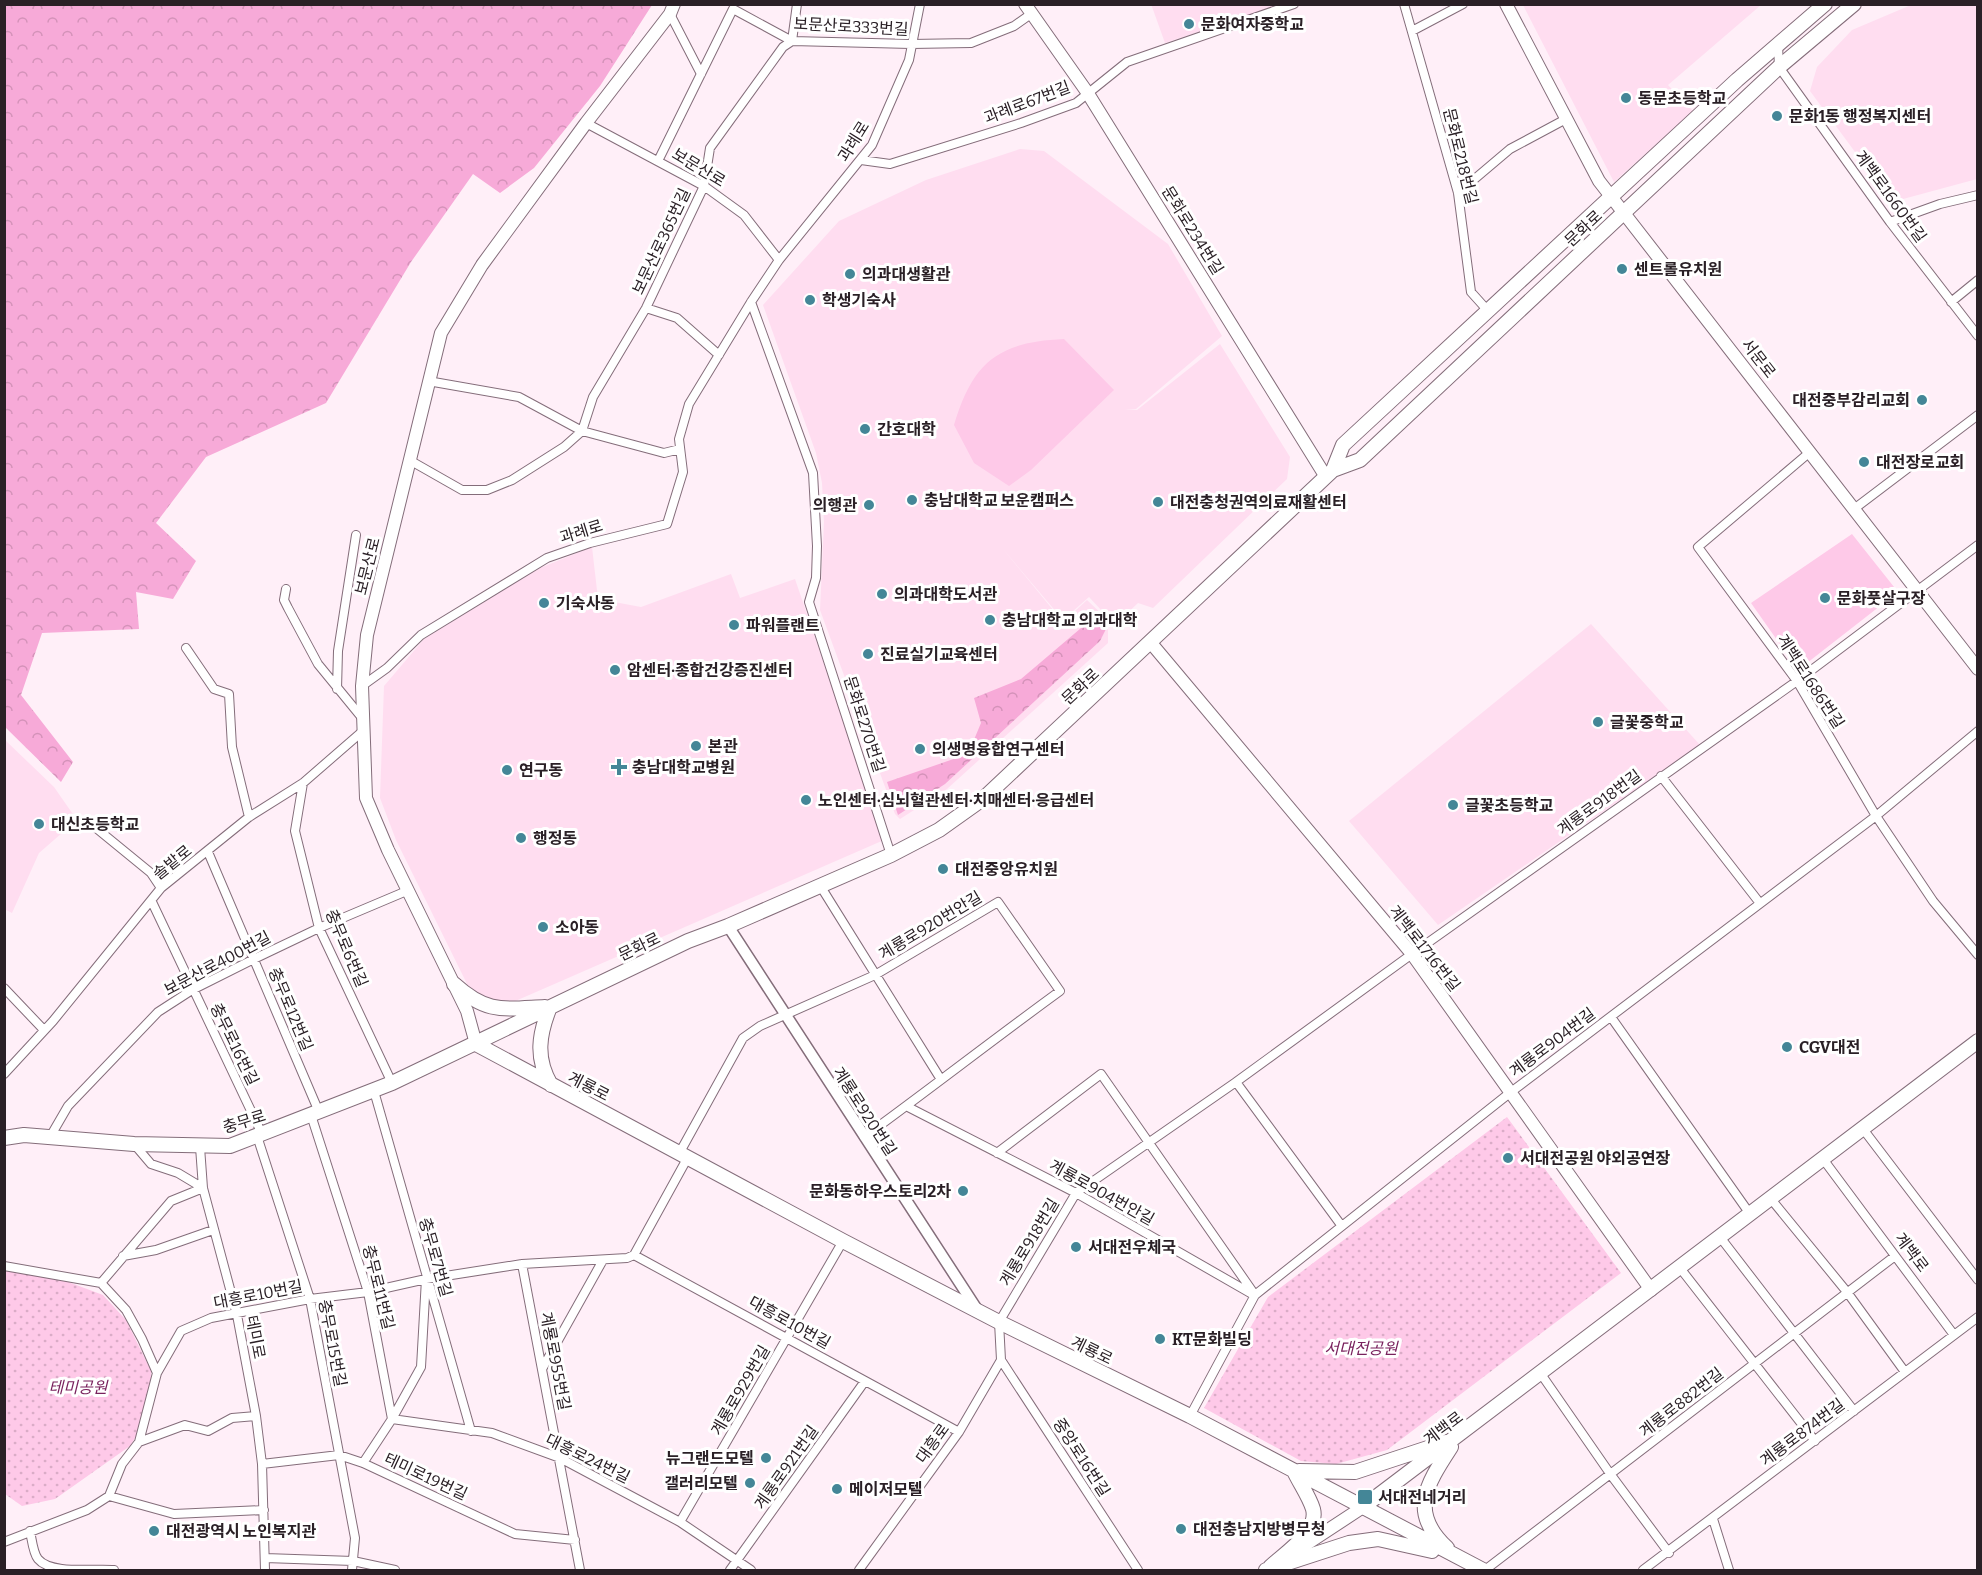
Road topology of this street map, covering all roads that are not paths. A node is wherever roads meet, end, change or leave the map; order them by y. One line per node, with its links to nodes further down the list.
1 (797, 4): 12 (street)
2 (920, 4): 13 (street, 과례로)
3 (1294, 4): 17 (street, 과례로67번길)
4 (1404, 4): 11 (street, 문화로218번길)
5 (1463, 4): 11 (street)
6 (1506, 4): 18 (main road, 서문로)
7 (1825, 4): 14 (main road, 문화로)
8 (1854, 4): 15 (main road, 문화로)
9 (672, 9): 16 (street); 19 (main road, 보문산로)
10 (1028, 9): 13 (street, 보문산로333번길); 17 (main road, 문화로234번길)
11 (1412, 31): 23 (street, 문화로218번길)
12 (792, 41): 13 (street, 보문산로333번길); 16 (street, 보문산로333번길); 22 (street, 보문산로365번길)
13 (911, 44): 20 (street, 과례로)
14 (1778, 44): 15 (street); 25 (main road, 문화로)
15 (1779, 67): 26 (main road, 문화로); 27 (street, 계백로1660번길)
16 (701, 74): 21 (street, 보문산로333번길)
17 (1087, 92): 20 (street, 과례로67번길); 42 (main road, 문화로234번길)
18 (1566, 119): 23 (street); 25 (main road, 서문로)
19 (586, 123): 21 (street, 보문산로); 36 (main road, 보문산로)
20 (861, 160): 28 (street, 과례로)
21 (658, 161): 22 (street, 보문산로)
22 (704, 186): 28 (street, 보문산로); 32 (street, 보문산로365번길)
23 (1458, 193): 33 (street, 문화로218번길)
24 (1977, 195): 27 (street)
25 (1611, 197): 26 (main road, 서문로); 33 (main road, 문화로)
26 (1623, 213): 40 (main road, 서문로); 42 (main road, 문화로)
27 (1890, 222): 31 (street, 계백로1660번길)
28 (779, 260): 30 (street, 과례로)
29 (1977, 280): 31 (street)
30 (751, 302): 35 (street, 과례로); 62 (street, 문화로270번길)
31 (1951, 302): 34 (street, 계백로1660번길)
32 (646, 308): 35 (street); 38 (street, 보문산로365번길)
33 (1489, 312): 42 (main road, 문화로)
34 (1977, 336)
35 (719, 355): 39 (street, 과례로)
36 (428, 381): 38 (street); 41 (main road, 보문산로)
37 (1977, 415): 43 (street)
38 (582, 431): 39 (street); 41 (street)
39 (680, 449): 52 (street, 과례로)
40 (1810, 452): 43 (main road, 서문로); 51 (street, 계백로1686번길)
41 (411, 461): 52 (main road, 보문산로)
42 (1330, 474): 48 (main road, 문화로)
43 (1854, 509): 47 (main road, 서문로)
44 (356, 536): 53 (street)
45 (1977, 545): 47 (street, 계룡로918번길)
46 (286, 589): 53 (street)
47 (1917, 591): 50 (main road, 서문로); 51 (street, 계룡로918번길)
48 (1151, 643): 62 (main road, 문화로); 70 (main road, 계백로1716번길)
49 (186, 648): 59 (street)
50 (1977, 669)
51 (1797, 681): 56 (street, 계룡로918번길); 58 (street, 계백로1686번길)
52 (362, 686): 54 (main road, 보문산로)
53 (337, 689): 54 (street)
54 (364, 725): 57 (street, 솔밭로); 65 (main road, 보문산로)
55 (1977, 731): 58 (street, 계룡로904번길)
56 (1661, 776): 67 (street); 70 (street, 계룡로918번길)
57 (303, 783): 59 (street, 솔밭로); 69 (street, 충무로6번길)
58 (1876, 816): 67 (street, 계룡로904번길); 71 (street, 계백로1686번길)
59 (249, 817): 61 (street, 솔밭로)
60 (96, 828): 64 (street)
61 (208, 852): 64 (street, 솔밭로); 72 (street, 충무로12번길)
62 (891, 855): 63 (main road, 문화로)
63 (821, 887): 68 (main road, 문화로); 73 (street)
64 (161, 888): 66 (street, 솔밭로)
65 (409, 890): 69 (street, 보문산로400번길); 74 (main road, 보문산로)
66 (152, 902): 76 (street, 충무로16번길); 80 (street, 솔밭로)
67 (1759, 902): 79 (street, 계룡로904번길)
68 (728, 926): 77 (main road, 문화로); 78 (street, 계룡로920번길)
69 (319, 928): 72 (street, 보문산로400번길); 86 (street, 충무로6번길)
70 (1412, 954): 85 (street, 계룡로918번길); 89 (main road, 계백로1716번길)
71 (1977, 955)
72 (254, 959): 76 (street, 보문산로400번길); 91 (street, 충무로12번길)
73 (875, 975): 78 (street, 계룡로920번안길); 84 (street); 84 (street, 계룡로920번안길)
74 (454, 984): 77 (main road); 82 (main road, 보문산로)
75 (4, 988): 80 (street)
76 (192, 990): 93 (street, 충무로16번길); 94 (street, 보문산로400번길)
77 (550, 1006): 82 (main road, 문화로); 87 (main road)
78 (785, 1016): 95 (street, 계룡로920번길); 101 (street, 계룡로920번안길)
79 (1611, 1017): 89 (street, 계룡로904번길); 106 (street)
80 (43, 1029): 83 (street, 솔밭로)
81 (1977, 1041): 92 (main road, 계백로)
82 (476, 1044): 86 (main road, 충무로); 87 (main road, 계룡로)
83 (4, 1074)
84 (940, 1078): 90 (street, 계룡로920번안길)
85 (1236, 1082): 97 (street, 계룡로918번길); 107 (street)
86 (392, 1083): 88 (main road, 충무로)
87 (551, 1085): 101 (main road, 계룡로)
88 (374, 1091): 91 (main road, 충무로); 118 (street, 충무로7번길)
89 (1511, 1092): 107 (street, 계룡로904번길); 121 (main road, 계백로1716번길)
90 (908, 1107): 95 (street, 계룡로920번안길); 100 (street, 계룡로904번안길)
91 (315, 1113): 93 (main road, 충무로); 122 (street, 충무로11번길)
92 (1863, 1129): 102 (main road, 계백로); 119 (street, 계백로)
93 (259, 1135): 99 (main road, 충무로); 125 (street, 충무로15번길)
94 (50, 1137): 96 (main road, 충무로); 98 (main road, 충무로)
95 (864, 1137): 126 (street, 계룡로920번길)
96 (4, 1138)
97 (1149, 1139): 100 (street); 104 (street, 계룡로918번길); 124 (street)
98 (134, 1144): 99 (main road, 충무로); 103 (street)
99 (200, 1147): 103 (street, 테미로)
100 (997, 1153): 104 (street, 계룡로904번안길)
101 (684, 1154): 110 (main road, 계룡로); 111 (street)
102 (1823, 1159): 105 (main road, 계백로); 112 (street, 계백로)
103 (203, 1188): 108 (street, 테미로); 113 (street)
104 (1076, 1192): 124 (street, 계룡로904번안길); 129 (street, 계룡로918번길)
105 (1771, 1199): 106 (main road, 계백로); 123 (street)
106 (1750, 1214): 109 (main road, 계백로)
107 (1341, 1225): 124 (street, 계룡로904번길)
108 (213, 1230): 113 (street); 127 (street, 테미로)
109 (1720, 1237): 117 (main road, 계백로); 130 (street)
110 (843, 1241): 126 (main road, 계룡로); 132 (street, 계룡로929번길)
111 (634, 1255): 114 (street, 대흥로10번길); 132 (street, 대흥로10번길)
112 (1895, 1256): 123 (street, 계룡로882번길); 131 (street, 계백로)
113 (122, 1257): 120 (street)
114 (603, 1260): 115 (street, 대흥로10번길); 135 (street)
115 (522, 1264): 118 (street, 대흥로10번길); 135 (street, 계룡로955번길)
116 (4, 1266): 120 (street)
117 (1680, 1268): 121 (main road, 계백로); 134 (street)
118 (426, 1279): 122 (street, 대흥로10번길); 143 (street); 144 (street, 충무로7번길)
119 (1977, 1280)
120 (101, 1283): 137 (street)
121 (1651, 1290): 138 (main road, 계백로)
122 (368, 1292): 125 (street, 대흥로10번길); 143 (street, 충무로11번길)
123 (1847, 1292): 130 (street, 계룡로882번길); 136 (street)
124 (1255, 1295): 142 (street, 계룡로904번길)
125 (310, 1299): 127 (street, 대흥로10번길); 149 (street, 충무로15번길)
126 (978, 1312): 129 (main road, 계룡로)
127 (237, 1315): 137 (street, 대흥로10번길); 141 (street, 테미로)
128 (1977, 1317): 131 (street, 계룡로874번길)
129 (999, 1322): 133 (street); 142 (main road, 계룡로)
130 (1794, 1333): 134 (street, 계룡로882번길); 140 (street)
131 (1954, 1335): 136 (street, 계룡로874번길)
132 (788, 1338): 139 (street, 대흥로10번길); 159 (street, 계룡로929번길)
133 (1001, 1360): 145 (street, 대흥로); 175 (street, 중앙로16번길)
134 (1755, 1363): 147 (street); 154 (street, 계룡로882번길)
135 (542, 1369): 150 (street, 계룡로955번길)
136 (1905, 1372): 140 (street, 계룡로874번길)
137 (157, 1373): 148 (street, 대흥로10번길)
138 (1541, 1374): 146 (main road, 계백로); 154 (street)
139 (865, 1381): 145 (street, 대흥로10번길); 166 (street, 계룡로921번길)
140 (1854, 1411): 147 (street, 계룡로874번길)
141 (256, 1416): 148 (street); 152 (street, 테미로)
142 (1190, 1416): 153 (main road, 계룡로)
143 (392, 1419): 144 (street, 대흥로24번길); 151 (street)
144 (471, 1431): 150 (street, 대흥로24번길)
145 (959, 1432): 174 (street, 대흥로)
146 (1457, 1438): 153 (main road); 156 (main road, 계백로); 165 (main road)
147 (1815, 1441): 158 (street, 계룡로874번길)
148 (139, 1442): 155 (street)
149 (339, 1455): 151 (street, 테미로19번길); 152 (street, 테미로19번길); 167 (street, 충무로15번길)
150 (560, 1458): 159 (street, 대흥로24번길); 161 (street, 계룡로955번길)
151 (363, 1463): 161 (street, 테미로19번길)
152 (262, 1464): 157 (street, 테미로)
153 (1294, 1471): 156 (main road, 계룡로); 176 (main road)
154 (1611, 1475): 163 (street); 177 (street, 계룡로882번길)
155 (109, 1496): 157 (street); 160 (street)
156 (1363, 1507): 165 (main road, 계룡로); 176 (main road)
157 (264, 1510): 164 (street, 테미로)
158 (1713, 1519): 163 (street, 계룡로874번길); 179 (street)
159 (680, 1522): 166 (street, 대흥로24번길)
160 (30, 1531): 162 (street); 168 (street)
161 (575, 1540): 171 (street, 계룡로955번길)
162 (4, 1542)
163 (1670, 1552): 178 (street, 계룡로874번길)
164 (265, 1558): 167 (street); 169 (street, 테미로)
165 (1458, 1558): 176 (main road); 177 (main road, 계룡로)
166 (737, 1561): 172 (street, 계룡로921번길); 173 (street, 대흥로24번길)
167 (353, 1566): 170 (street)
168 (114, 1570)
169 (265, 1570)
170 (395, 1570)
171 (580, 1570)
172 (730, 1570)
173 (752, 1570)
174 (860, 1570)
175 (1138, 1570)
176 (1266, 1570)
177 (1484, 1570)
178 (1643, 1570)
179 (1729, 1570)

